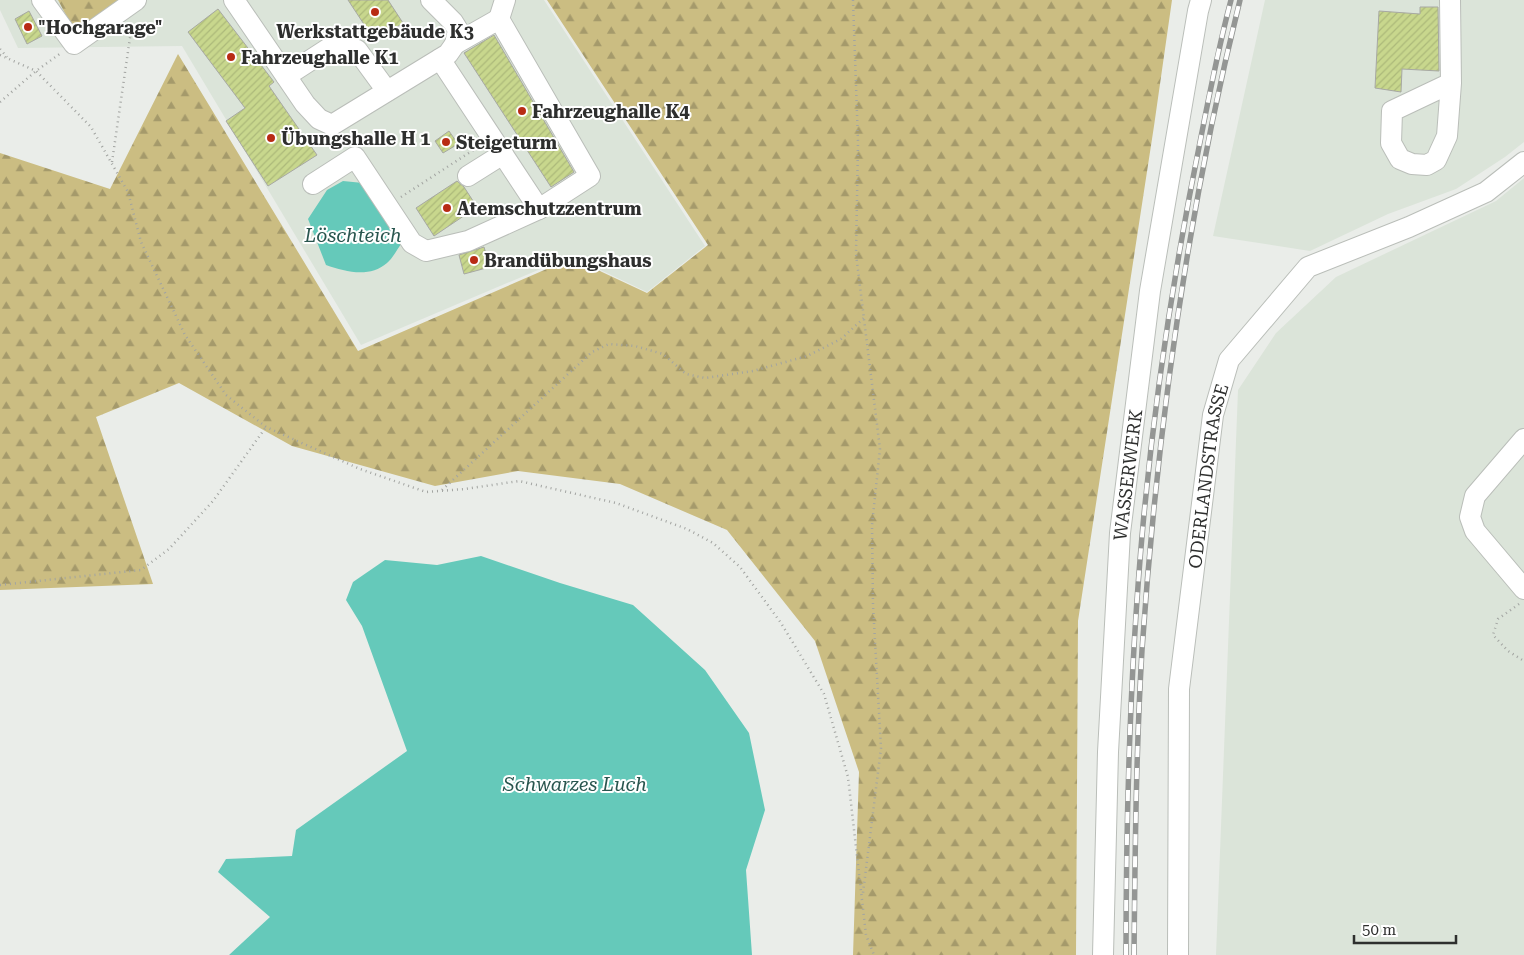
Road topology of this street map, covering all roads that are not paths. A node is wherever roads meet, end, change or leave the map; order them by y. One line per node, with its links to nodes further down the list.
1 (42, 0): 2 (street)
2 (136, 0)
3 (431, 0): 9 (street)
4 (505, 0): 8 (street)
5 (1201, 0): 21 (street, WASSERWERK)
6 (1450, 0): 12 (street)
7 (243, 3): 11 (street)
8 (498, 19): 9 (street); 18 (street)
9 (455, 44): 10 (street)
10 (440, 59): 13 (street); 14 (street)
11 (286, 76): 13 (street); 13 (street)
12 (1451, 83)
13 (387, 91)
14 (498, 146): 16 (street); 18 (street)
15 (1524, 162): 22 (street, ODERLANDSTRASSE)
16 (468, 176)
17 (313, 184): 18 (street)
18 (539, 209)
19 (1524, 439): 20 (street)
20 (1524, 589)
21 (1103, 955)
22 (1178, 955)

